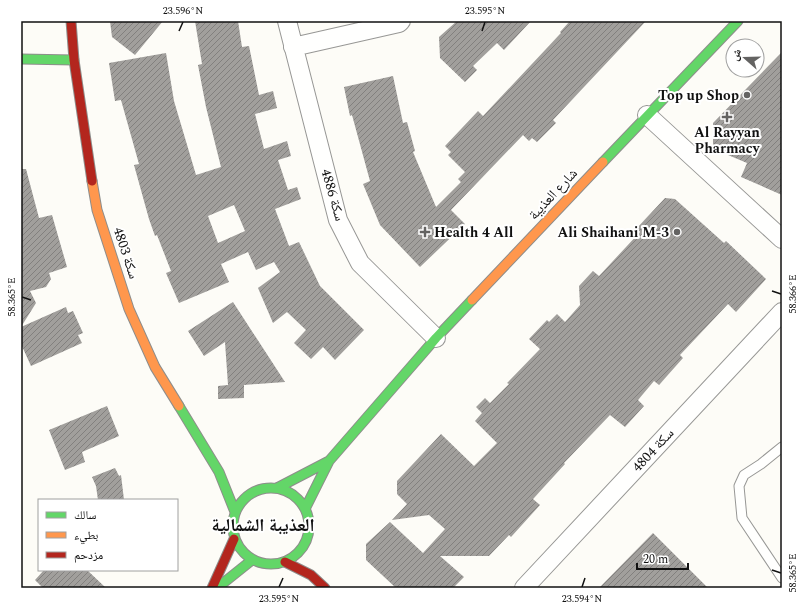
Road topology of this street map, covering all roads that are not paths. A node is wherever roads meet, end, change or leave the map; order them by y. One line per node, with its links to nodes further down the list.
1 (71, 21): 7 (street, سكة 4803)
2 (287, 21): 5 (street, سكة 4886)
3 (401, 21): 5 (street)
4 (738, 21): 8 (street, شارع العذيبة)
5 (293, 47): 11 (street, سكة 4886)
6 (21, 60): 7 (street)
7 (74, 60): 14 (street, سكة 4803)
8 (647, 114): 9 (street); 11 (street, شارع العذيبة)
9 (782, 239)
10 (782, 312): 28 (street, سكة 4804)
11 (436, 338): 13 (street, شارع العذيبة)
12 (782, 447): 24 (lane)
13 (329, 461): 16 (street, شارع العذيبة); 17 (street, شارع العذيبة)
14 (219, 472): 15 (street, سكة 4803); 18 (street, سكة 4803)
15 (233, 480)
16 (277, 488): 17 (street); 18 (street)
17 (305, 509): 20 (street)
18 (235, 512): 19 (street)
19 (234, 539): 21 (street); 25 (street)
20 (302, 548): 22 (street); 23 (street)
21 (252, 560): 22 (street); 26 (street)
22 (284, 562): 23 (street)
23 (311, 575): 27 (street)
24 (782, 578)
25 (212, 588)
26 (217, 588)
27 (325, 588)
28 (524, 588)

